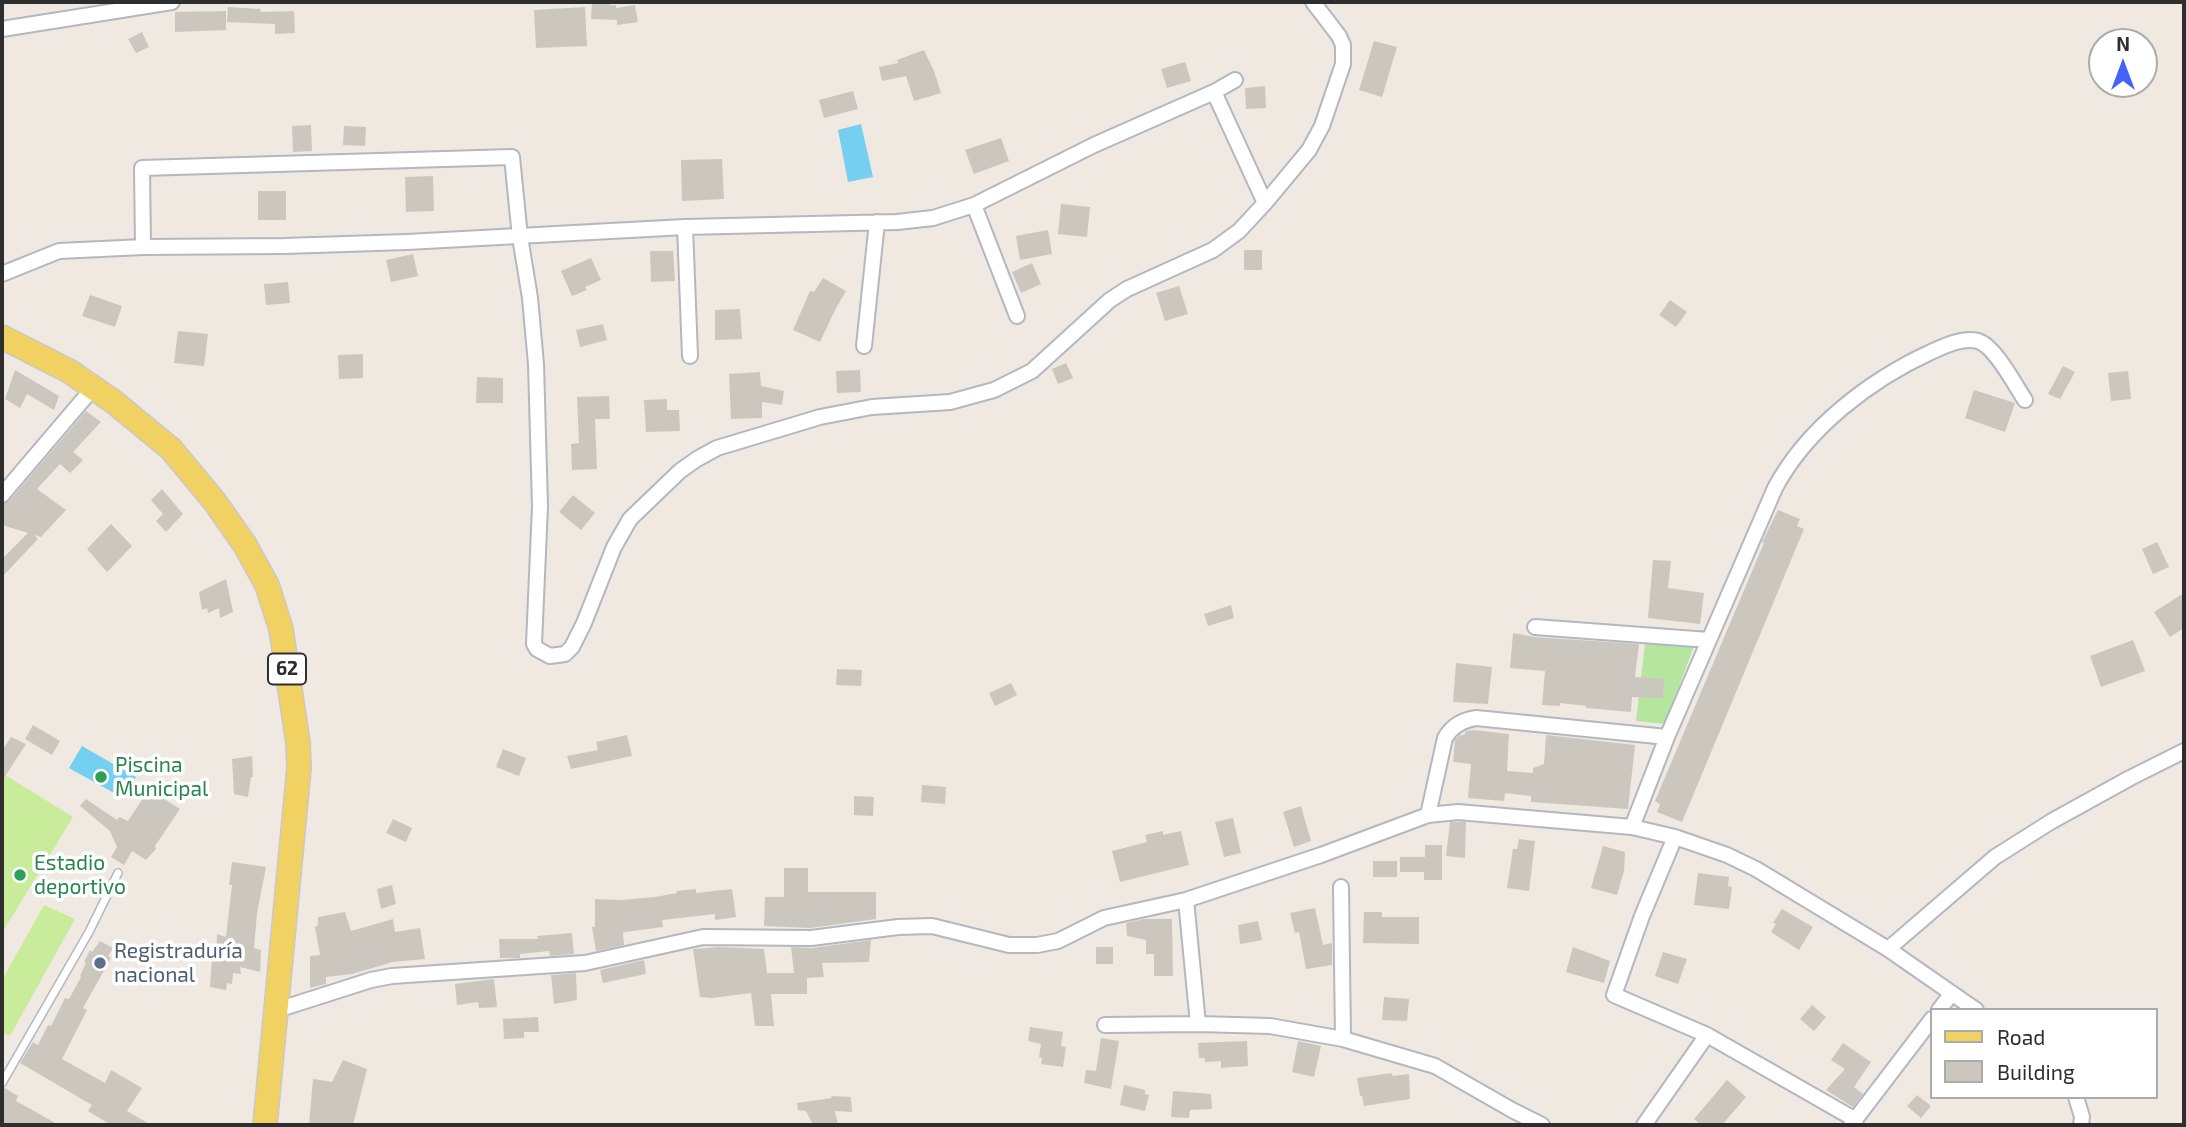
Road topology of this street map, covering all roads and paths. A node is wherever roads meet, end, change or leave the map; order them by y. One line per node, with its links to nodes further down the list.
1 (172, 2): 3 (street)
2 (1313, 2): 6 (street)
3 (2, 29)
4 (1235, 80): 5 (street)
5 (1214, 92): 6 (street); 7 (street)
6 (1265, 203): 10 (street)
7 (974, 205): 8 (street); 13 (street)
8 (877, 222): 9 (street); 15 (street)
9 (685, 227): 10 (street); 16 (street)
10 (520, 237): 11 (street); 11 (street)
11 (143, 247): 12 (street)
12 (2, 274)
13 (1017, 316)
14 (2, 337): 17 (main road, 62)
15 (864, 346)
16 (690, 356)
17 (93, 388): 19 (street); 34 (main road, 62)
18 (2025, 400): 21 (street)
19 (2, 495)
20 (1535, 627): 21 (street)
21 (1709, 640): 22 (street)
22 (1667, 737): 24 (street); 25 (street)
23 (2184, 751): 30 (street)
24 (1428, 815): 25 (street); 29 (street)
25 (1632, 827): 26 (street)
26 (1675, 837): 30 (street); 38 (street)
27 (118, 873): 40 (lane)
28 (1341, 887): 39 (street)
29 (1186, 900): 34 (street); 36 (street)
30 (1888, 948): 31 (street)
31 (1952, 993): 32 (street); 33 (street)
32 (1941, 1008)
33 (1973, 1008)
34 (277, 1010): 44 (main road, 62)
35 (1930, 1022): 43 (street)
36 (1198, 1024): 37 (street); 39 (street)
37 (1105, 1025)
38 (1707, 1035): 43 (street); 46 (street)
39 (1343, 1039): 45 (street)
40 (4, 1072): 41 (lane)
41 (2, 1083)
42 (2077, 1099): 47 (street)
43 (1854, 1123)
44 (265, 1125)
45 (1542, 1125)
46 (1644, 1125)
47 (2081, 1125)

